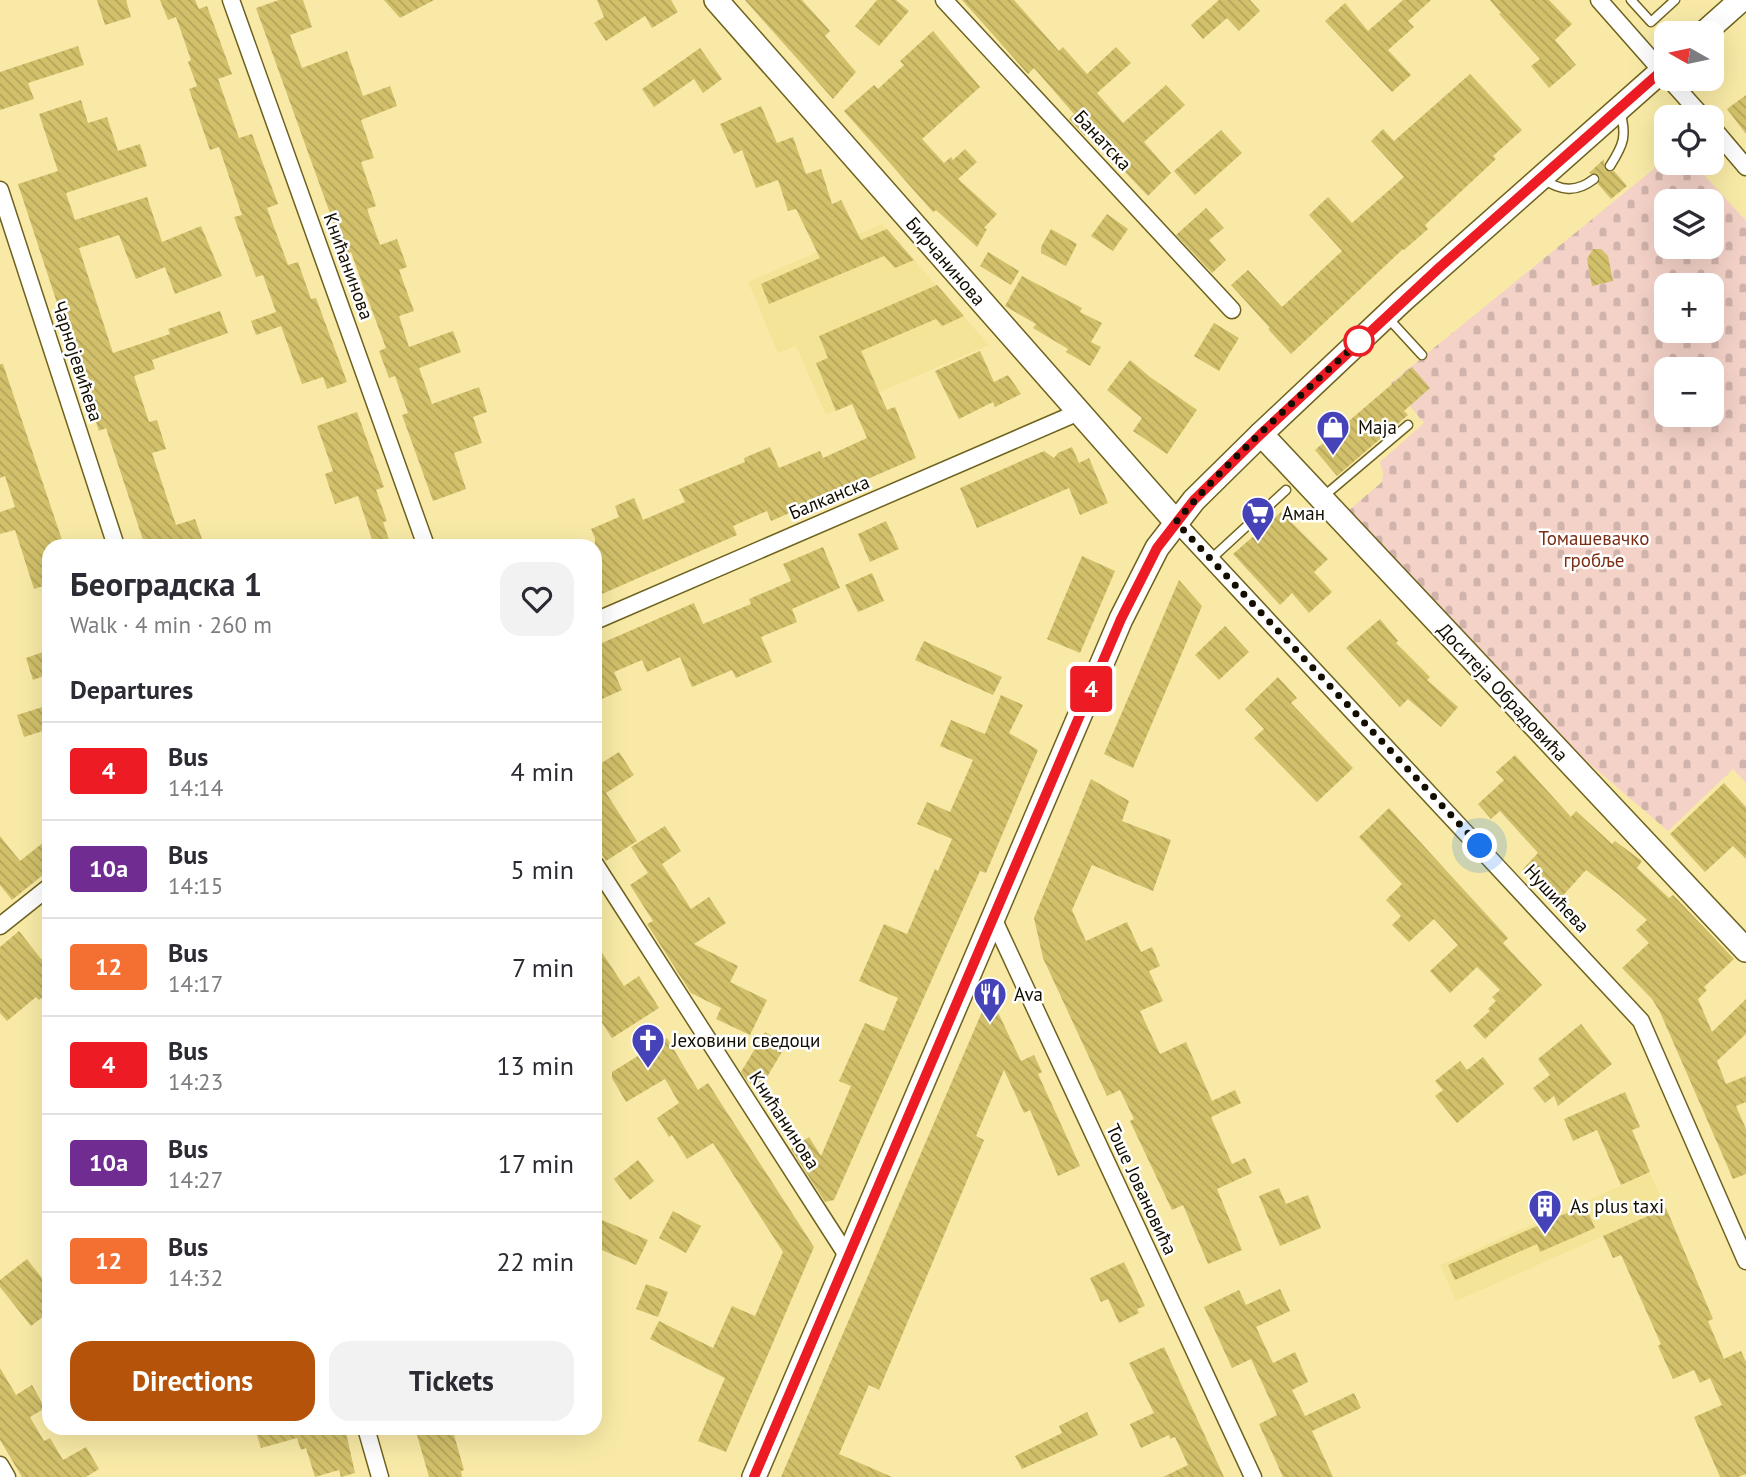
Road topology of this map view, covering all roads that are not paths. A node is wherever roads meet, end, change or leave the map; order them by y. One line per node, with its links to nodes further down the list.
1 (231, 0): 30 (street, Книћанинова)
2 (716, 0): 23 (main road, Бирчанинова)
3 (944, 0): 20 (street, Банатска)
4 (1631, 0): 5 (lane)
5 (1675, 0)
6 (1741, 0): 8 (main road)
7 (1604, 2): 9 (street)
8 (1717, 21)
9 (1654, 59)
10 (1654, 82): 13 (main road)
11 (1681, 91): 12 (street)
12 (1693, 105)
13 (1619, 108): 15 (lane); 17 (main road)
14 (1724, 141): 16 (street)
15 (1610, 166)
16 (1746, 167)
17 (1541, 177): 18 (lane); 21 (main road)
18 (1594, 179)
19 (0, 190): 29 (street, Чарнојевићева)
20 (1232, 310)
21 (1386, 316): 22 (lane); 25 (main road)
22 (1422, 355)
23 (1079, 412): 28 (main road, Бирчанинова); 32 (street, Балканска)
24 (1408, 425): 27 (lane)
25 (1261, 434): 27 (main road, Доситеја Обрадовића); 28 (main road)
26 (1286, 490): 31 (lane)
27 (1321, 498): 37 (main road, Доситеја Обрадовића)
28 (1176, 522): 31 (street, Нушићева); 35 (main road)
29 (114, 539)
30 (424, 539)
31 (1211, 559): 39 (street, Нушићева)
32 (602, 618)
33 (602, 875): 38 (street, Книћанинова)
34 (42, 893): 36 (street)
35 (993, 918): 38 (main road); 45 (street, Тоше Јовановића)
36 (0, 926)
37 (1746, 950)
38 (848, 1257): 44 (main road)
39 (1746, 1261)
40 (368, 1435): 43 (street)
41 (0, 1465): 42 (street)
42 (8, 1477)
43 (380, 1477)
44 (754, 1477)
45 (1253, 1477)

